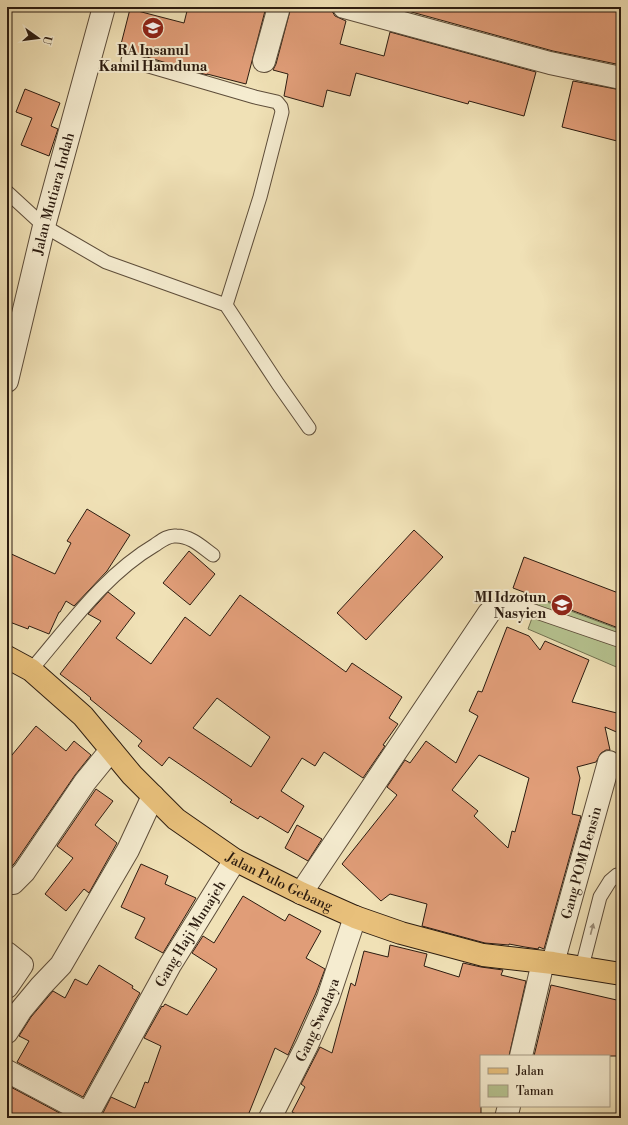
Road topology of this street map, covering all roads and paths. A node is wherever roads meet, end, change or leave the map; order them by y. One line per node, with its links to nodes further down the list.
1 (104, 7): 8 (street, Jalan Mutiara Indah)
2 (279, 7): 5 (street)
3 (344, 7): 6 (street)
4 (128, 60): 9 (lane)
5 (264, 61)
6 (621, 78)
7 (7, 192): 8 (lane)
8 (44, 226): 9 (lane); 10 (street, Jalan Mutiara Indah)
9 (226, 305): 11 (lane)
10 (7, 381)
11 (309, 428)
12 (213, 555): 16 (lane)
13 (489, 613): 14 (lane); 23 (street)
14 (621, 641)
15 (7, 656): 16 (main road, Jalan Pulo Gebang)
16 (31, 670): 17 (main road, Jalan Pulo Gebang)
17 (111, 750): 19 (main road, Jalan Pulo Gebang); 22 (street)
18 (609, 762): 26 (street, Gang POM Bensin)
19 (153, 796): 20 (main road, Jalan Pulo Gebang); 30 (street)
20 (235, 860): 23 (main road, Jalan Pulo Gebang); 34 (street, Gang Haji Munajeh)
21 (621, 874): 27 (lane, one-way to 21)
22 (7, 883)
23 (301, 894): 24 (main road, Jalan Pulo Gebang)
24 (355, 917): 26 (main road, Jalan Pulo Gebang); 35 (street, Gang Swadaya)
25 (7, 954): 29 (street)
26 (548, 962): 27 (main road, Jalan Pulo Gebang); 31 (street, Gang POM Bensin)
27 (582, 967): 28 (main road, Jalan Pulo Gebang)
28 (621, 974)
29 (7, 987)
30 (7, 1032)
31 (521, 1055)
32 (7, 1071): 34 (street)
33 (509, 1107): 36 (street)
34 (91, 1116)
35 (270, 1118)
36 (506, 1118)

